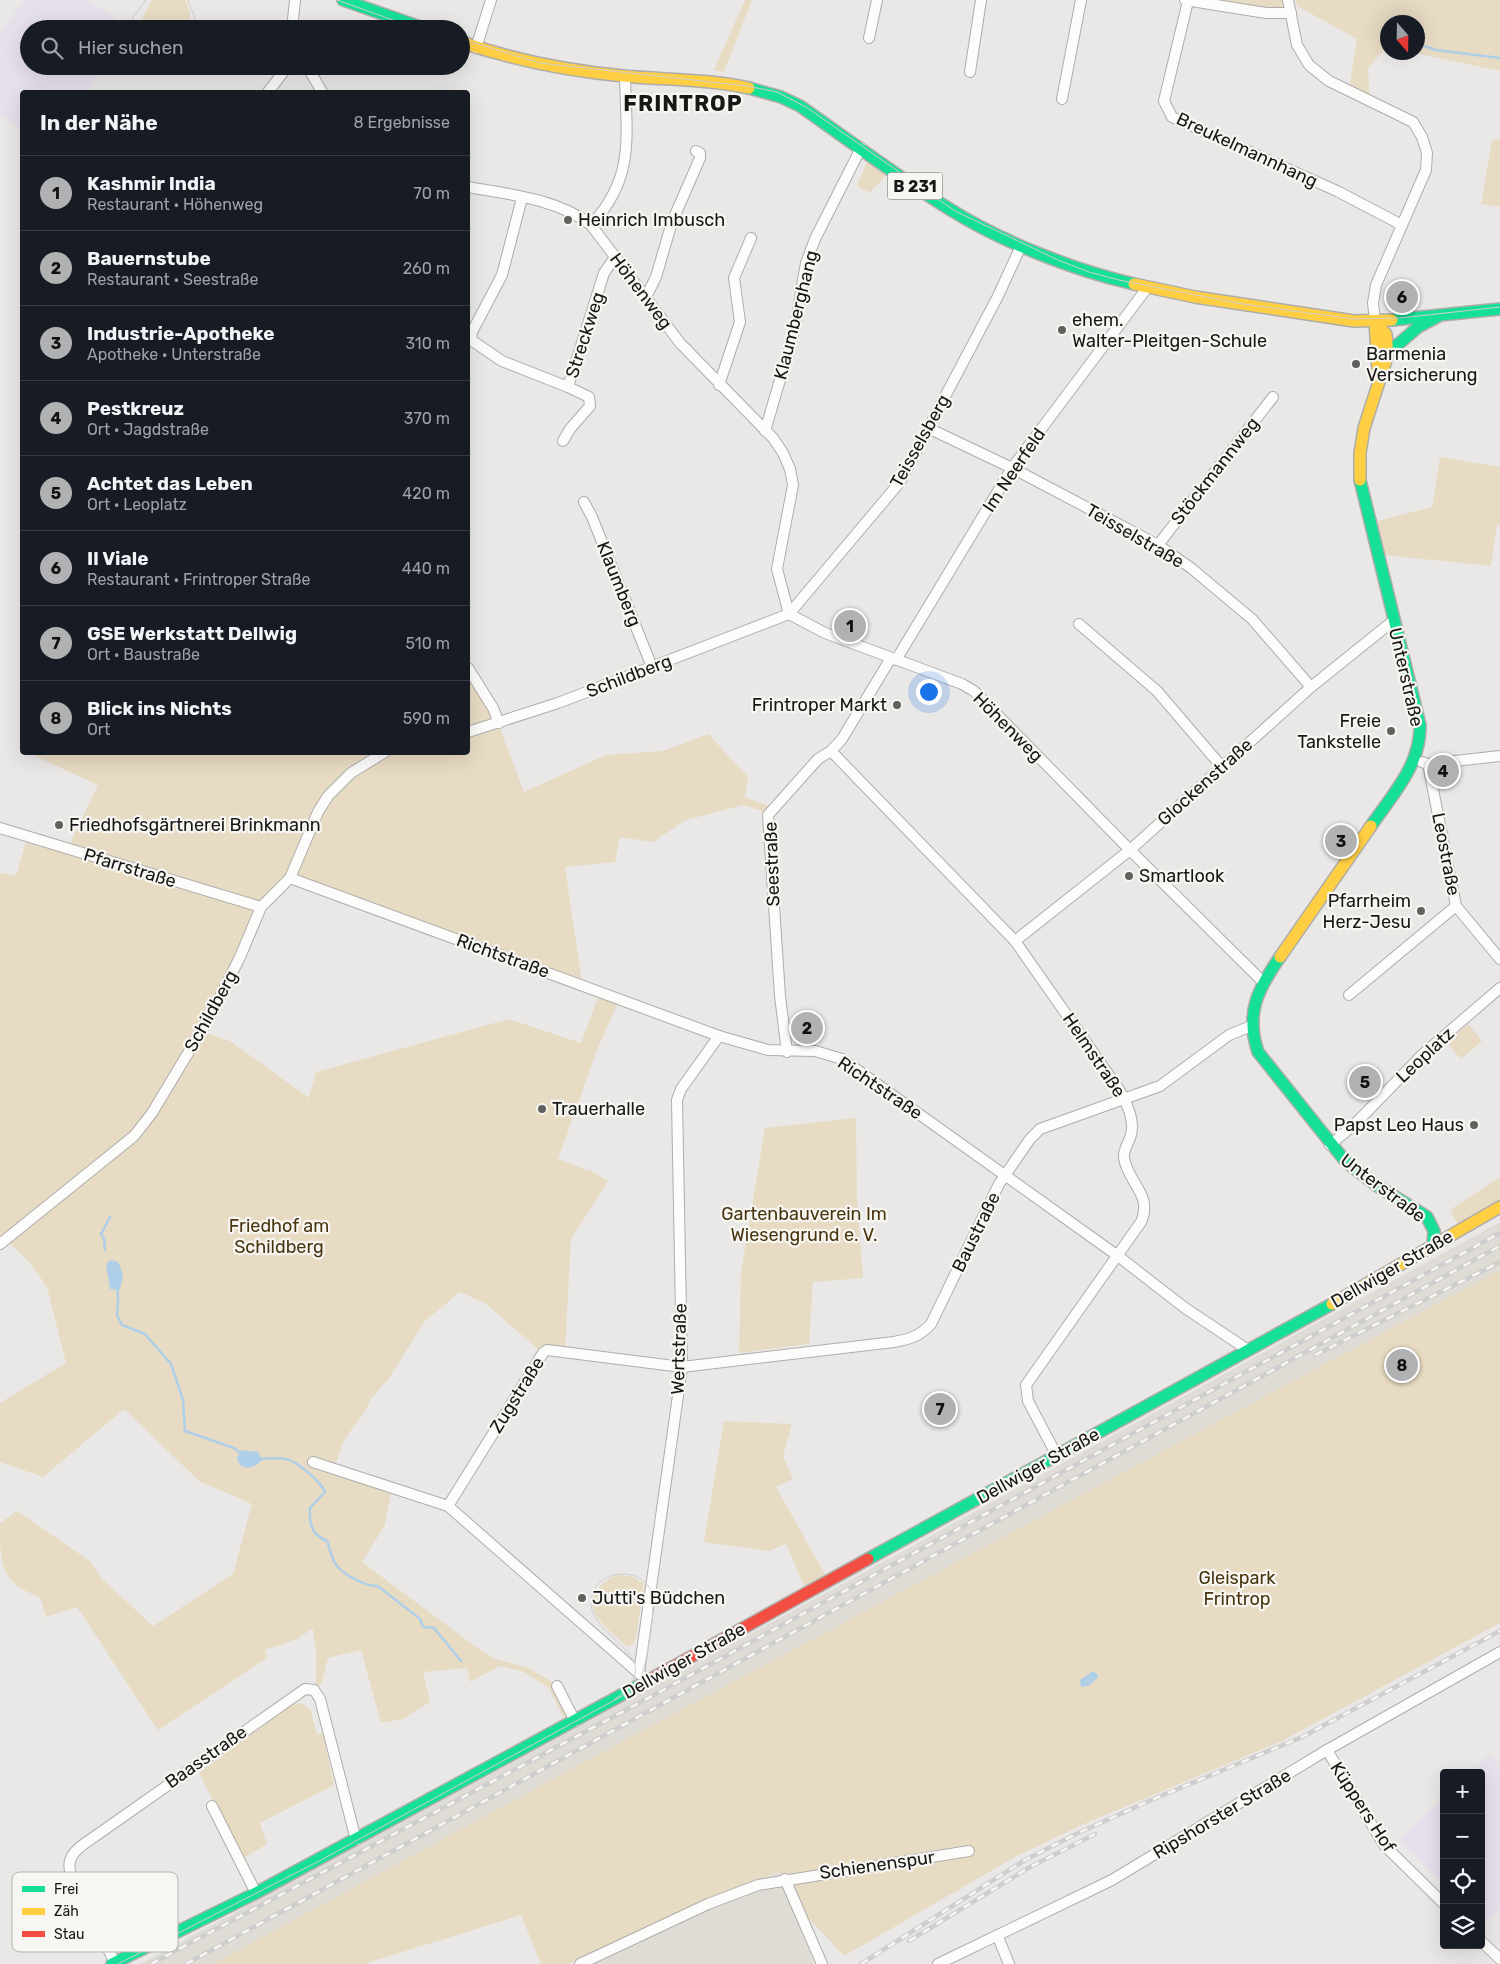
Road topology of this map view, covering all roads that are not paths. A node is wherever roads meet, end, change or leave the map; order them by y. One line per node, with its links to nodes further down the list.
1 (295, 0): 10 (street)
2 (343, 0): 11 (main road)
3 (491, 0): 14 (street)
4 (877, 0): 12 (street)
5 (981, 0): 15 (street)
6 (1081, 0): 21 (street)
7 (1186, 0): 9 (street); 27 (street, Breukelmannhang)
8 (1288, 0): 9 (street)
9 (1291, 13): 27 (street)
10 (293, 20)
11 (400, 20)
12 (869, 38)
13 (470, 46): 14 (main road, B 231)
14 (476, 48): 18 (main road, B 231)
15 (970, 72)
16 (281, 75): 19 (street)
17 (312, 75): 20 (street)
18 (625, 76): 22 (main road, B 231); 26 (street)
19 (270, 90)
20 (321, 90)
21 (1062, 99)
22 (862, 148): 29 (main road, B 231); 42 (street, Klaumberghang)
23 (696, 151): 32 (street)
24 (470, 187): 25 (street, Höhenweg)
25 (522, 198): 26 (street, Höhenweg); 39 (street, Streckweg)
26 (591, 225): 30 (street, Höhenweg)
27 (1402, 225): 35 (street)
28 (750, 238): 38 (street)
29 (1021, 246): 31 (main road, B 231); 41 (street, Teisselsberg)
30 (615, 257): 32 (street, Höhenweg); 39 (street, Streckweg)
31 (1147, 288): 35 (main road, B 231); 44 (street, Im Neerfeld)
32 (646, 297): 38 (street, Höhenweg)
33 (1500, 309): 34 (main road, B 231)
34 (1439, 316): 35 (main road, B 231); 36 (main road)
35 (1376, 321): 36 (main road); 37 (main road, Unterstraße)
36 (1388, 353): 37 (main road, Unterstraße)
37 (1378, 378): 48 (main road, Unterstraße)
38 (719, 385): 42 (street, Höhenweg)
39 (568, 387): 43 (street, Streckweg)
40 (1273, 397): 46 (street, Stöckmannweg)
41 (928, 428): 44 (street, Teisselstraße); 47 (street, Teisselsberg)
42 (766, 431): 47 (street, Höhenweg)
43 (564, 441)
44 (1012, 468): 46 (street, Teisselstraße); 50 (street, Im Neerfeld)
45 (584, 502): 51 (street, Klaumberg)
46 (1158, 545): 53 (street, Teisselstraße)
47 (789, 614): 50 (street, Höhenweg); 51 (street, Schildberg)
48 (1393, 620): 53 (street, Glockenstraße); 59 (main road, Unterstraße)
49 (1079, 624): 61 (street)
50 (893, 659): 56 (street, Seestraße); 63 (street, Höhenweg)
51 (652, 667): 54 (street, Schildberg)
52 (470, 671): 54 (street)
53 (1311, 687): 61 (street, Glockenstraße)
54 (498, 723): 55 (street, Schildberg)
55 (470, 731)
56 (831, 751): 67 (street, Helmstraße); 74 (street, Seestraße)
57 (380, 755): 64 (street, Schildberg)
58 (1500, 756): 60 (street)
59 (1415, 759): 60 (street); 69 (main road, Unterstraße)
60 (1428, 764): 65 (street, Leostraße)
61 (1222, 767): 63 (street, Glockenstraße)
62 (0, 828): 66 (street, Pfarrstraße)
63 (1130, 850): 67 (street, Glockenstraße); 69 (street, Höhenweg)
64 (290, 878): 66 (street, Schildberg); 73 (street, Richtstraße)
65 (1456, 906): 68 (street, Leostraße); 71 (street)
66 (261, 907): 79 (street, Schildberg)
67 (1015, 941): 75 (street, Helmstraße)
68 (1500, 959)
69 (1264, 982): 72 (main road, Unterstraße)
70 (1500, 988): 76 (street, Leoplatz)
71 (1349, 995)
72 (1251, 1026): 75 (street, Baustraße); 76 (main road, Unterstraße)
73 (719, 1036): 74 (street, Richtstraße); 83 (street, Wertstraße)
74 (787, 1052): 77 (street, Richtstraße)
75 (1124, 1098): 77 (street, Baustraße); 81 (street, Helmstraße)
76 (1330, 1145): 80 (main road, Unterstraße)
77 (1004, 1176): 81 (street, Richtstraße); 83 (street, Baustraße)
78 (1500, 1207): 80 (main road, Dellwiger Straße)
79 (0, 1244)
80 (1433, 1245): 82 (main road, Dellwiger Straße)
81 (1118, 1256): 82 (street, Richtstraße); 84 (street, Helmstraße)
82 (1248, 1350): 84 (main road, Dellwiger Straße)
83 (682, 1367): 86 (street, Zugstraße); 88 (street, Wertstraße)
84 (1057, 1456): 88 (main road, Dellwiger Straße)
85 (313, 1462): 86 (street)
86 (448, 1506): 88 (street)
87 (1500, 1652): 91 (street, Ripshorster Straße)
88 (642, 1677): 90 (main road, Dellwiger Straße)
89 (557, 1686): 90 (street)
90 (575, 1720): 93 (main road, Dellwiger Straße)
91 (1328, 1750): 98 (street, Küppers Hof); 100 (street, Ripshorster Straße)
92 (212, 1806): 97 (street)
93 (356, 1840): 95 (street, Baasstraße); 97 (main road, Dellwiger Straße)
94 (968, 1851): 96 (street, Schienenspur)
95 (70, 1872)
96 (786, 1878): 105 (street); 106 (street)
97 (256, 1893): 99 (main road, Dellwiger Straße)
98 (1440, 1900)
99 (178, 1931)
100 (998, 1937): 107 (street, Ripshorster Straße); 108 (street)
101 (1485, 1944): 103 (street)
102 (135, 1952): 104 (main road, Dellwiger Straße)
103 (1500, 1959)
104 (113, 1963)
105 (580, 1964)
106 (822, 1964)
107 (938, 1964)
108 (1009, 1964)

